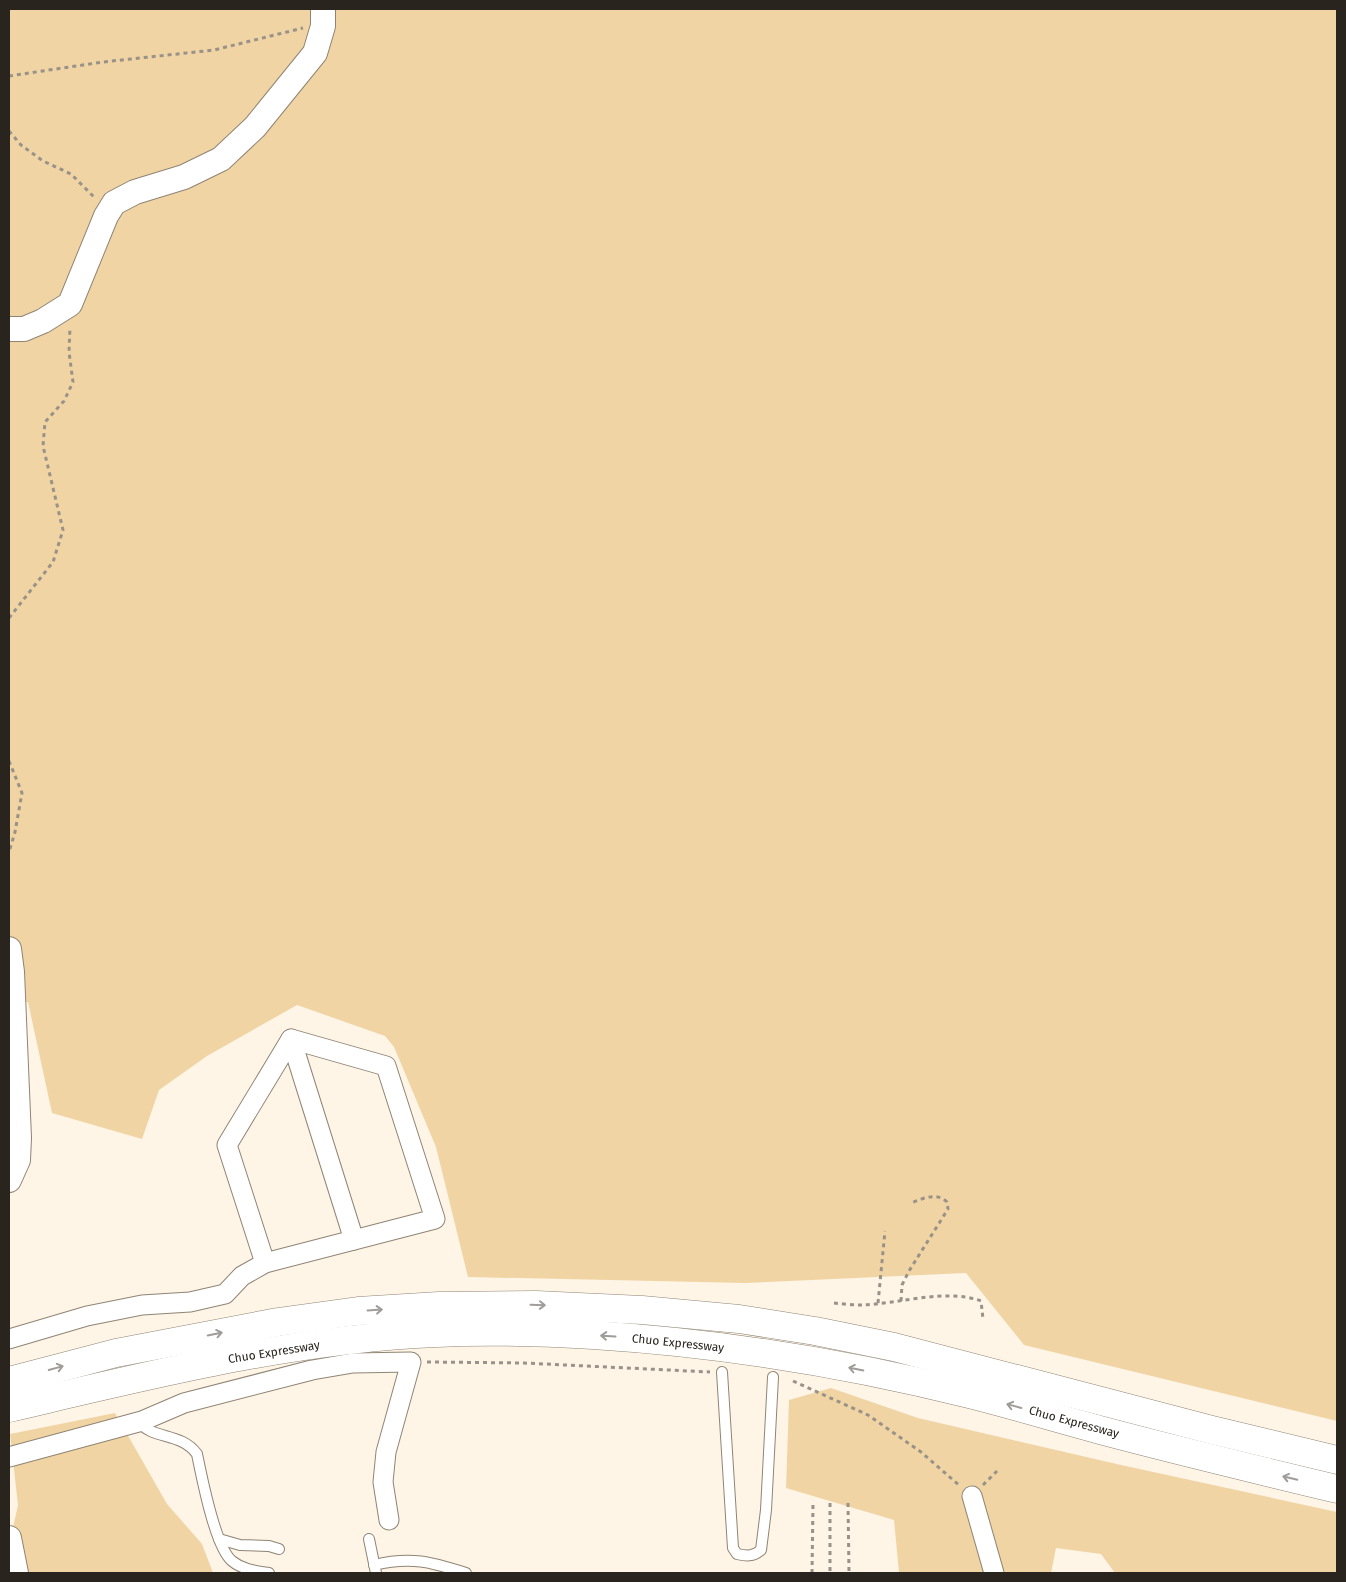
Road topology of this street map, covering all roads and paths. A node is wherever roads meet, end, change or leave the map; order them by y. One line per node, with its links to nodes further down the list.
1 (323, 16): 2 (path); 4 (street)
2 (9, 76)
3 (9, 131): 4 (path)
4 (108, 212): 5 (street)
5 (70, 304): 6 (street); 7 (path)
6 (9, 329)
7 (9, 618)
8 (9, 762): 9 (path)
9 (9, 852)
10 (9, 949): 12 (street)
11 (291, 1039): 15 (street); 15 (street); 16 (street)
12 (9, 1180)
13 (912, 1203): 17 (path)
14 (885, 1231): 19 (path)
15 (354, 1240): 16 (street)
16 (265, 1263): 21 (street)
17 (901, 1301): 19 (path); 20 (path)
18 (834, 1303): 19 (path)
19 (878, 1303)
20 (983, 1320)
21 (9, 1340)
22 (722, 1372): 23 (lane)
23 (773, 1377)
24 (9, 1381): 28 (highway, one-way to 28)
25 (9, 1408): 29 (highway, Chuo Expressway, one-way to 25)
26 (140, 1422): 27 (street); 34 (street); 36 (lane)
27 (9, 1457)
28 (1337, 1460)
29 (1337, 1489)
30 (972, 1496): 46 (street)
31 (848, 1502): 45 (path)
32 (830, 1503): 44 (path)
33 (814, 1504): 43 (path)
34 (389, 1520)
35 (9, 1538): 40 (street)
36 (219, 1539): 38 (lane); 41 (lane)
37 (369, 1539): 39 (lane)
38 (279, 1549)
39 (375, 1569): 42 (lane)
40 (16, 1573)
41 (269, 1573)
42 (466, 1573)
43 (812, 1573)
44 (830, 1573)
45 (848, 1573)
46 (994, 1573)

